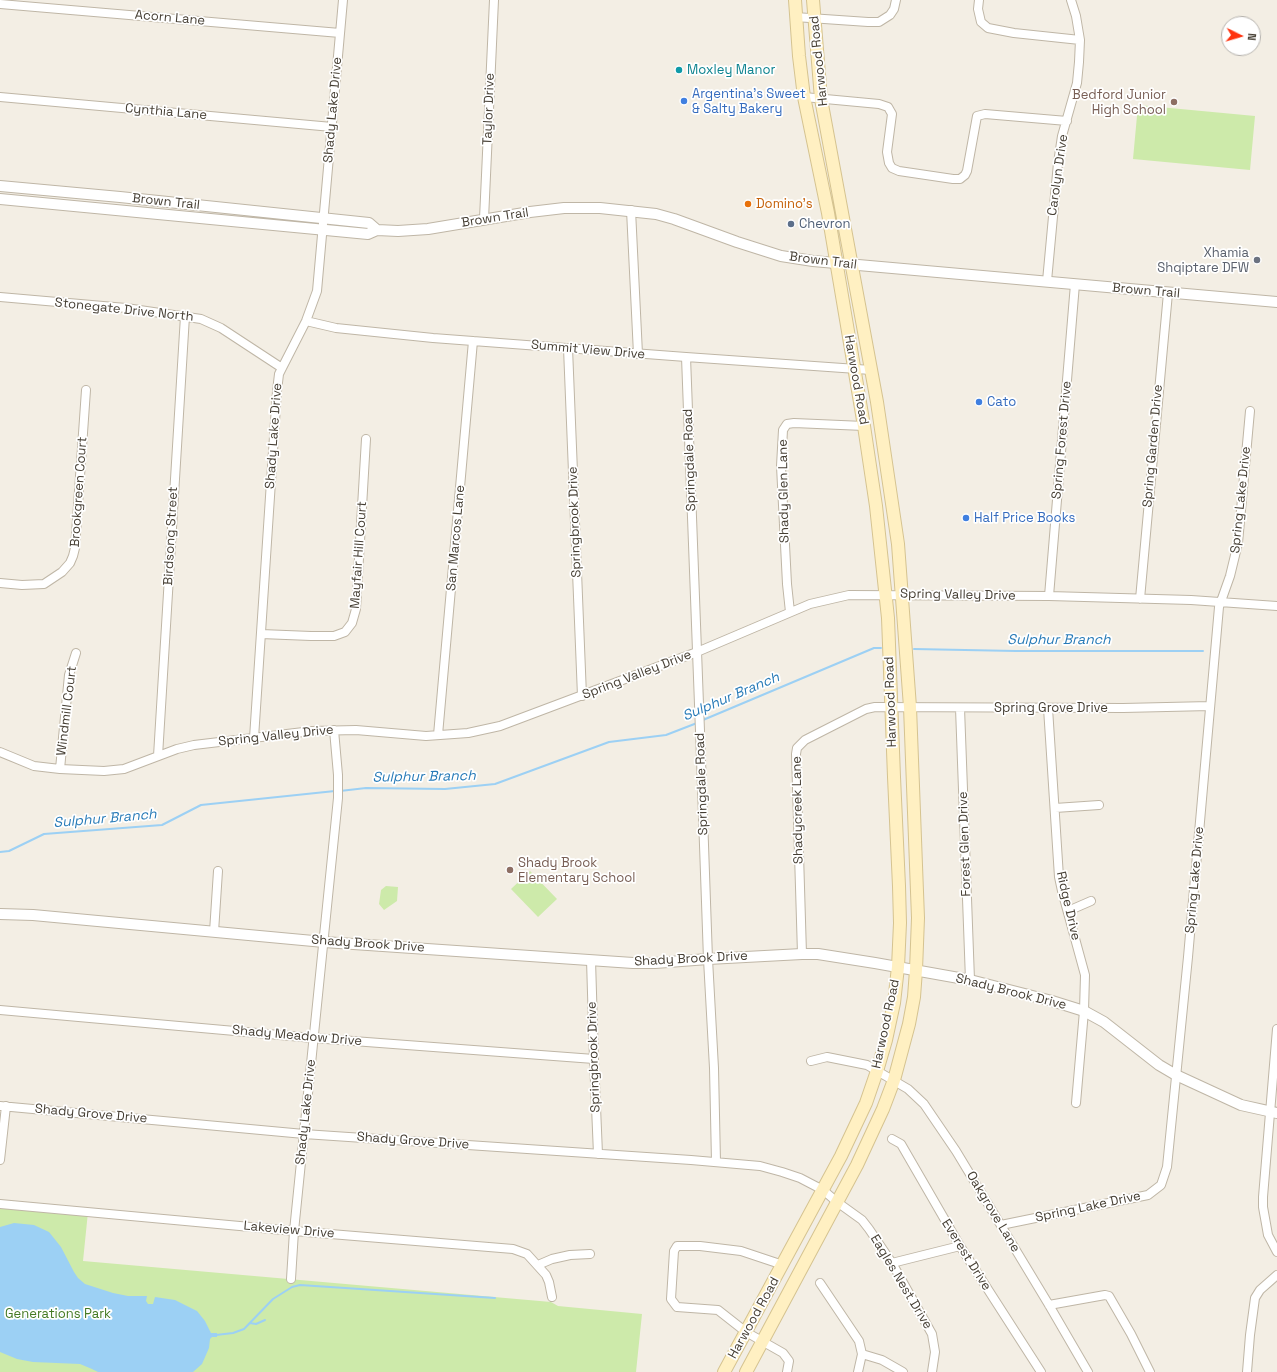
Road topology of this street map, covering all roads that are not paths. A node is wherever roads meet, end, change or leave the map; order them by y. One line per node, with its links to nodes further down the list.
1 (343, 0): 11 (street, Shady Lake Drive)
2 (494, 0): 24 (street, Taylor Drive)
3 (795, 0): 9 (main road, Harwood Road)
4 (813, 0): 10 (main road, Harwood Road)
5 (896, 0): 10 (street)
6 (979, 0): 12 (street)
7 (1071, 0): 12 (street, Carolyn Drive)
8 (0, 4): 11 (street, Acorn Lane)
9 (795, 17): 10 (street); 14 (main road, Harwood Road)
10 (814, 18): 15 (main road, Harwood Road)
11 (340, 33): 17 (street, Shady Lake Drive)
12 (1080, 40): 16 (street, Carolyn Drive)
13 (0, 97): 17 (street, Cynthia Lane)
14 (804, 97): 15 (street); 27 (main road, Harwood Road)
15 (821, 99): 16 (street); 28 (main road, Harwood Road)
16 (1066, 121): 29 (street, Carolyn Drive)
17 (332, 126): 23 (street, Shady Lake Drive)
18 (0, 186): 19 (street, Brown Trail)
19 (120, 197): 21 (street); 23 (street, Brown Trail)
20 (0, 199): 21 (street, Brown Trail)
21 (119, 210): 25 (street, Brown Trail)
22 (631, 210): 24 (street, Brown Trail); 27 (street, Brown Trail); 38 (street)
23 (324, 219): 25 (street, Shady Lake Drive); 26 (street, Brown Trail)
24 (484, 219): 26 (street, Brown Trail)
25 (323, 230): 26 (street, Brown Trail); 35 (street, Shady Lake Drive)
26 (377, 230)
27 (836, 264): 28 (street, Brown Trail); 41 (main road, Harwood Road)
28 (852, 265): 29 (street, Brown Trail); 42 (main road, Harwood Road)
29 (1047, 281): 30 (street, Brown Trail)
30 (1075, 284): 31 (street, Brown Trail); 50 (street, Spring Forest Drive)
31 (1168, 293): 33 (street, Brown Trail); 51 (street, Spring Garden Drive)
32 (0, 297): 34 (street, Stonegate Drive North)
33 (1277, 302)
34 (185, 316): 40 (street, Stonegate Drive North); 68 (street, Birdsong Street)
35 (306, 321): 36 (street, Summit View Drive); 40 (street, Shady Lake Drive)
36 (473, 341): 37 (street, Summit View Drive); 65 (street, San Marcos Lane)
37 (568, 348): 38 (street, Summit View Drive); 58 (street, Springbrook Drive)
38 (638, 354): 39 (street, Summit View Drive)
39 (686, 357): 41 (street, Summit View Drive); 56 (street, Springdale Road)
40 (282, 368): 55 (street, Shady Lake Drive)
41 (854, 369): 42 (street, Summit View Drive); 45 (main road, Harwood Road)
42 (871, 370): 49 (main road, Harwood Road)
43 (86, 390): 47 (street, Brookgreen Court)
44 (1250, 411): 52 (street, Spring Lake Drive)
45 (864, 426): 48 (main road, Harwood Road); 54 (street, Shady Glen Lane)
46 (366, 439): 55 (street, Mayfair Hill Court)
47 (0, 583)
48 (885, 594): 49 (street, Spring Valley Drive); 54 (street, Spring Valley Drive); 59 (main road, Harwood Road)
49 (902, 595): 50 (street, Spring Valley Drive); 61 (main road, Harwood Road)
50 (1049, 596): 51 (street, Spring Valley Drive)
51 (1140, 599): 52 (street, Spring Valley Drive)
52 (1220, 602): 53 (street, Spring Valley Drive); 60 (street, Spring Lake Drive)
53 (1277, 606)
54 (790, 612): 56 (street, Spring Valley Drive)
55 (261, 634): 66 (street, Shady Lake Drive)
56 (698, 652): 58 (street, Spring Valley Drive); 79 (street, Springdale Road)
57 (76, 653): 69 (street, Windmill Court)
58 (582, 696): 65 (street, Spring Valley Drive)
59 (891, 706): 61 (street, Spring Grove Drive); 78 (street, Shadycreek Lane); 81 (main road, Harwood Road)
60 (1210, 706): 63 (street, Spring Grove Drive); 91 (street, Spring Lake Drive)
61 (910, 708): 62 (street, Spring Grove Drive); 82 (main road, Harwood Road)
62 (960, 708): 63 (street, Spring Grove Drive); 83 (street, Forest Glen Drive)
63 (1048, 708): 71 (street, Ridge Drive)
64 (334, 730): 65 (street, Spring Valley Drive); 66 (street, Spring Valley Drive); 77 (street, Shady Lake Drive)
65 (438, 735)
66 (254, 738): 68 (street, Spring Valley Drive)
67 (0, 752): 69 (street, Spring Valley Drive)
68 (158, 756): 69 (street, Spring Valley Drive)
69 (60, 769)
70 (1099, 805): 71 (street)
71 (1055, 808): 74 (street, Ridge Drive)
72 (218, 871): 76 (street)
73 (1091, 901): 74 (street)
74 (1068, 911): 85 (street, Ridge Drive)
75 (0, 914): 76 (street, Shady Brook Drive)
76 (214, 932): 77 (street, Shady Brook Drive)
77 (324, 942): 80 (street, Shady Brook Drive); 87 (street, Shady Lake Drive)
78 (802, 954): 79 (street, Shady Brook Drive); 81 (street, Shady Brook Drive)
79 (708, 959): 80 (street, Shady Brook Drive); 100 (street, Springdale Road)
80 (591, 960): 88 (street, Springbrook Drive)
81 (898, 967): 82 (street, Shady Brook Drive); 90 (main road, Harwood Road)
82 (916, 970): 83 (street, Shady Brook Drive); 92 (main road, Harwood Road)
83 (970, 980): 85 (street, Shady Brook Drive)
84 (0, 1010): 87 (street, Shady Meadow Drive)
85 (1084, 1011): 91 (street, Shady Brook Drive); 93 (street, Ridge Drive)
86 (1277, 1029): 95 (street)
87 (313, 1038): 88 (street, Shady Meadow Drive); 96 (street, Shady Lake Drive)
88 (594, 1059): 98 (street, Springbrook Drive)
89 (811, 1061): 90 (street, Oakgrove Lane)
90 (878, 1071): 92 (street, Oakgrove Lane); 101 (main road, Harwood Road)
91 (1176, 1074): 95 (street, Shady Brook Drive); 104 (street, Spring Lake Drive)
92 (894, 1080): 102 (main road, Harwood Road); 104 (street, Oakgrove Lane)
93 (1076, 1103)
94 (3, 1106): 96 (street, Shady Grove Drive); 99 (street)
95 (1274, 1113): 107 (street)
96 (304, 1134): 98 (street, Shady Grove Drive); 105 (street, Shady Lake Drive)
97 (892, 1139): 106 (street, Everest Drive)
98 (598, 1154): 100 (street, Shady Grove Drive)
99 (0, 1160)
100 (716, 1162): 101 (street, Shady Grove Drive)
101 (823, 1190): 102 (street, Eagles Nest Drive); 111 (main road, Harwood Road)
102 (837, 1202): 109 (street, Eagles Nest Drive); 118 (main road, Harwood Road)
103 (0, 1204): 105 (street, Lakeview Drive)
104 (1001, 1225): 116 (street, Oakgrove Lane)
105 (294, 1231): 110 (street, Lakeview Drive); 113 (street, Shady Lake Drive)
106 (960, 1246): 109 (street); 126 (street, Everest Drive)
107 (1277, 1252)
108 (590, 1254): 110 (street)
109 (892, 1262): 125 (street, Eagles Nest Drive)
110 (538, 1265): 115 (street, Lakeview Drive)
111 (783, 1265): 117 (main road, Harwood Road); 117 (street)
112 (1277, 1275): 129 (street)
113 (291, 1279)
114 (820, 1283): 119 (street)
115 (552, 1297)
116 (1049, 1305): 127 (street, Oakgrove Lane); 128 (street)
117 (746, 1332): 118 (street); 120 (main road, Harwood Road)
118 (763, 1341): 121 (main road, Harwood Road); 122 (street)
119 (862, 1354): 123 (street); 124 (street)
120 (724, 1372)
121 (746, 1372)
122 (787, 1372)
123 (858, 1372)
124 (903, 1372)
125 (932, 1372)
126 (1041, 1372)
127 (1088, 1372)
128 (1150, 1372)
129 (1247, 1372)

